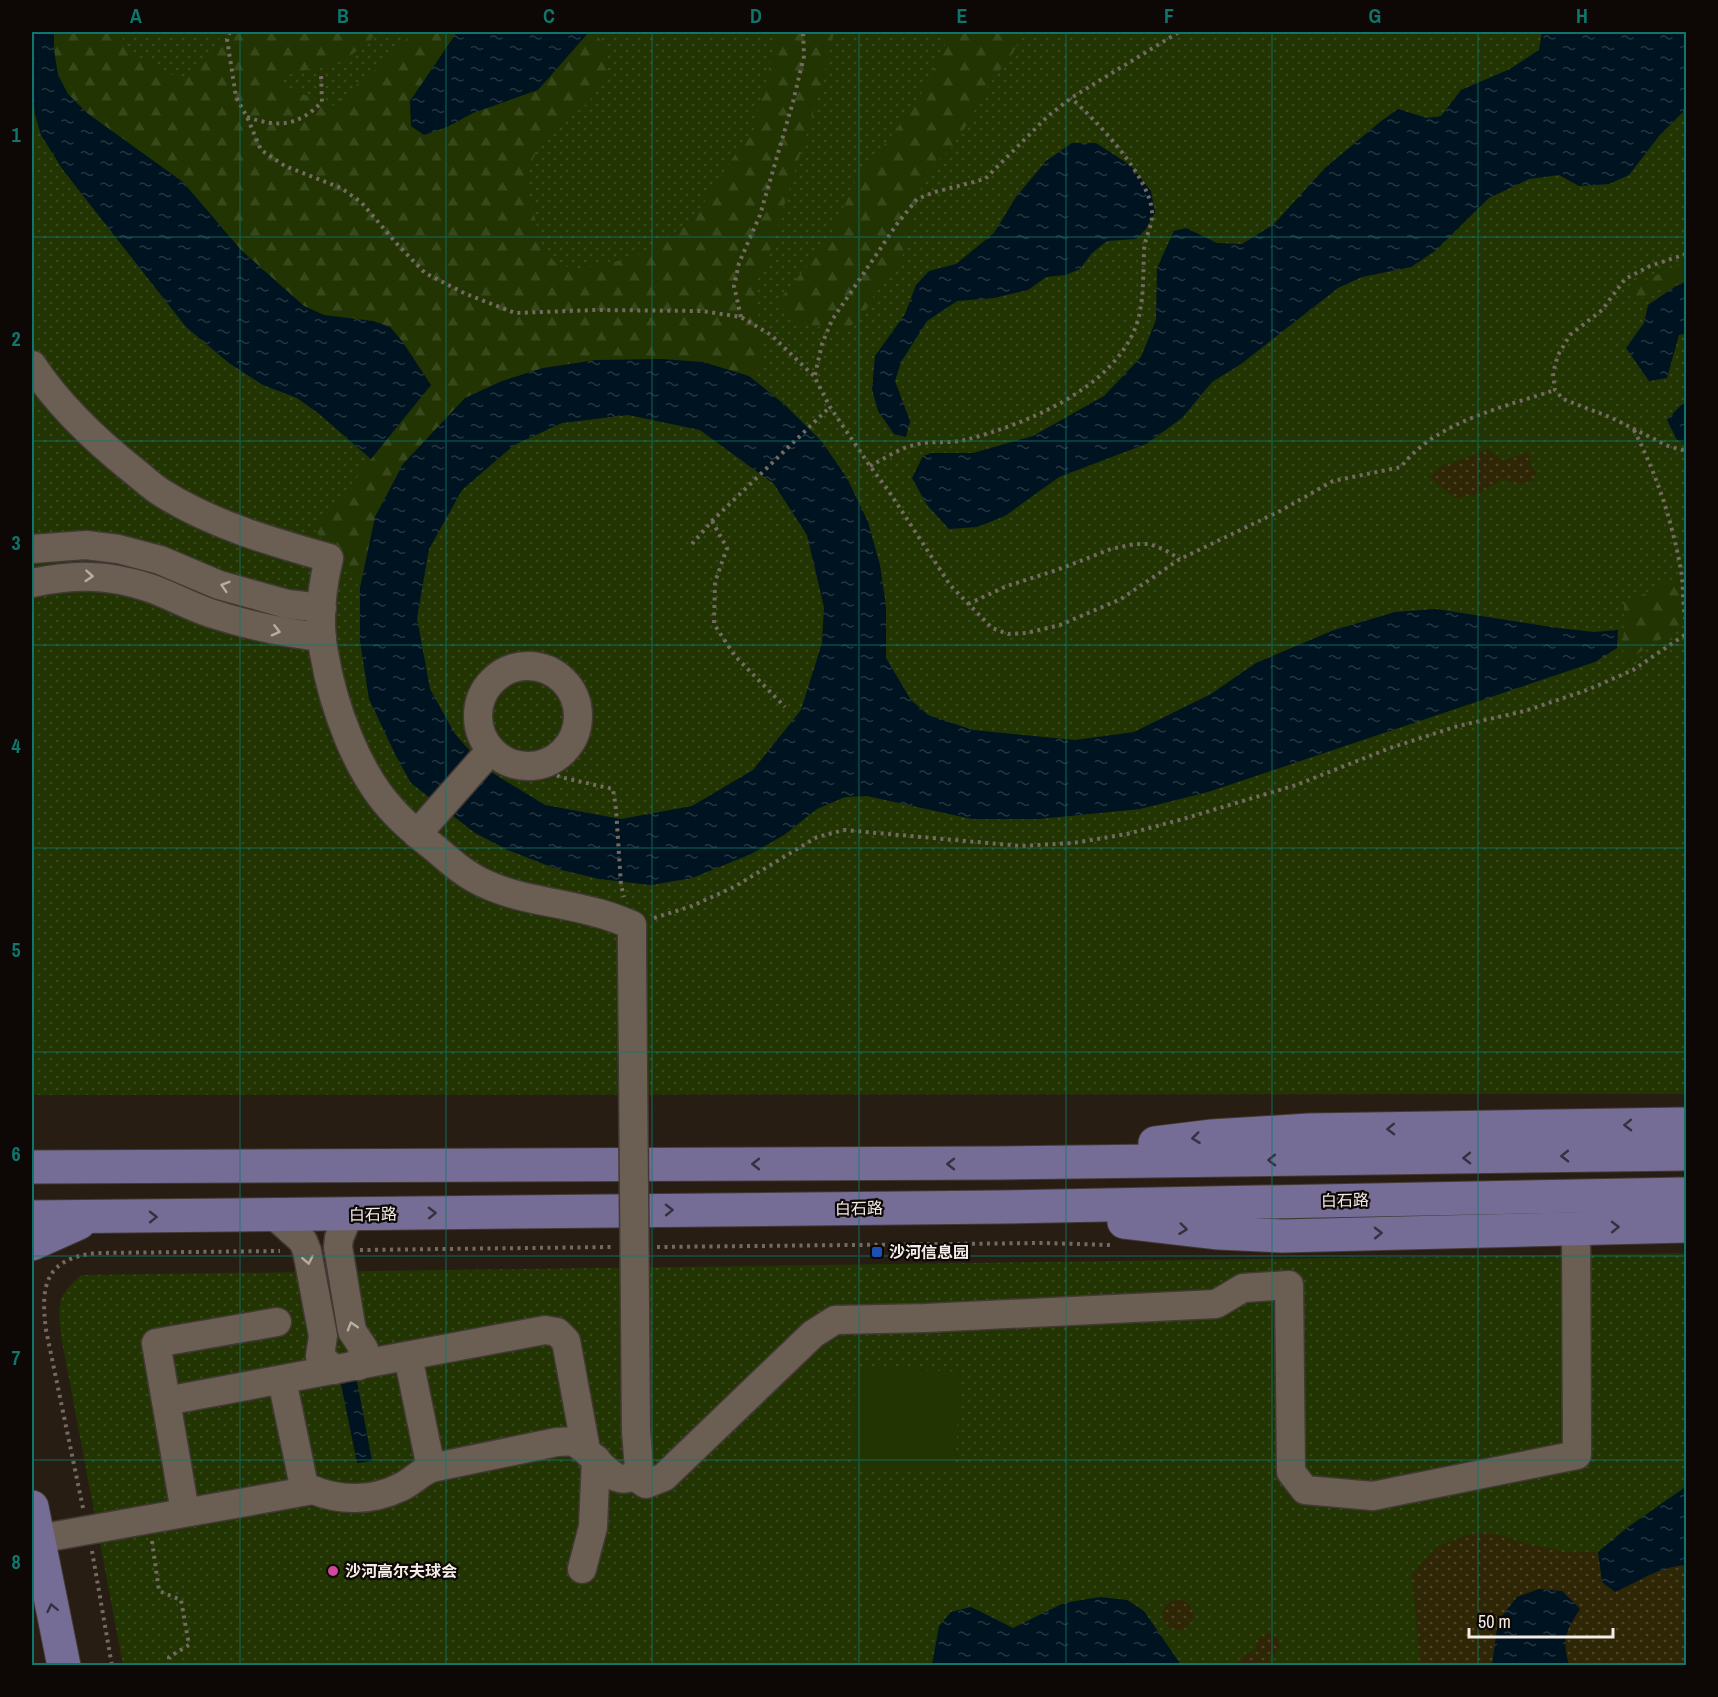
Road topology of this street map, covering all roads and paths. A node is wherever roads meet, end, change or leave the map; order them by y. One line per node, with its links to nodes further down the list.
1 (230, 32): 6 (path)
2 (803, 32): 8 (path)
3 (1179, 32): 5 (path)
4 (321, 73): 6 (path)
5 (1071, 98): 10 (path); 15 (path)
6 (247, 117): 8 (path)
7 (1686, 254): 11 (path)
8 (741, 317): 10 (path)
9 (32, 365): 22 (street)
10 (814, 376): 12 (path)
11 (1555, 390): 13 (path); 19 (path)
12 (830, 407): 15 (path); 16 (path)
13 (1634, 430): 14 (path); 23 (path)
14 (1686, 451)
15 (870, 466): 21 (path)
16 (712, 521): 17 (path); 26 (path)
17 (692, 544)
18 (32, 549): 22 (street, one-way to 18)
19 (1180, 559): 21 (path); 21 (path)
20 (32, 583): 25 (street, one-way to 25)
21 (968, 604)
22 (322, 608): 25 (street)
23 (1686, 621)
24 (1686, 634): 31 (path)
25 (322, 638): 29 (street)
26 (785, 707)
27 (487, 754): 28 (street); 28 (street); 29 (street)
28 (537, 765): 30 (path)
29 (417, 834): 31 (street)
30 (621, 885)
31 (632, 937): 57 (street, bridge)
32 (1686, 1124): 34 (main road, one-way to 34)
33 (1686, 1154): 34 (main road, one-way to 34)
34 (999, 1163): 35 (main road, one-way to 35)
35 (32, 1167)
36 (1686, 1194): 37 (main road, 白石路)
37 (1000, 1207): 38 (main road, 白石路, one-way to 37); 43 (main road, one-way to 43)
38 (349, 1214): 39 (main road, 白石路); 48 (street)
39 (274, 1215): 41 (main road, 白石路, one-way to 39); 49 (street)
40 (32, 1217): 41 (main road, 白石路)
41 (108, 1217): 44 (main road)
42 (1686, 1226): 43 (main road, one-way to 42)
43 (1576, 1228): 57 (street)
44 (32, 1244)
45 (1115, 1245): 46 (path)
46 (649, 1247)
47 (613, 1248): 48 (path)
48 (338, 1250): 52 (street, one-way to 48)
49 (307, 1251): 52 (street, one-way to 52); 61 (path)
50 (277, 1322): 54 (street)
51 (408, 1356): 52 (street); 55 (street); 56 (street)
52 (346, 1368): 53 (street)
53 (282, 1380): 54 (street); 58 (street)
54 (166, 1401): 60 (street)
55 (591, 1455): 56 (street); 57 (street); 63 (street)
56 (430, 1468): 58 (street)
57 (634, 1476)
58 (305, 1491): 60 (street)
59 (32, 1507): 62 (main road)
60 (177, 1513): 61 (street); 66 (path)
61 (87, 1530): 62 (street); 65 (path)
62 (38, 1539): 64 (main road, one-way to 62)
63 (582, 1569)
64 (64, 1665)
65 (112, 1665)
66 (169, 1665)

